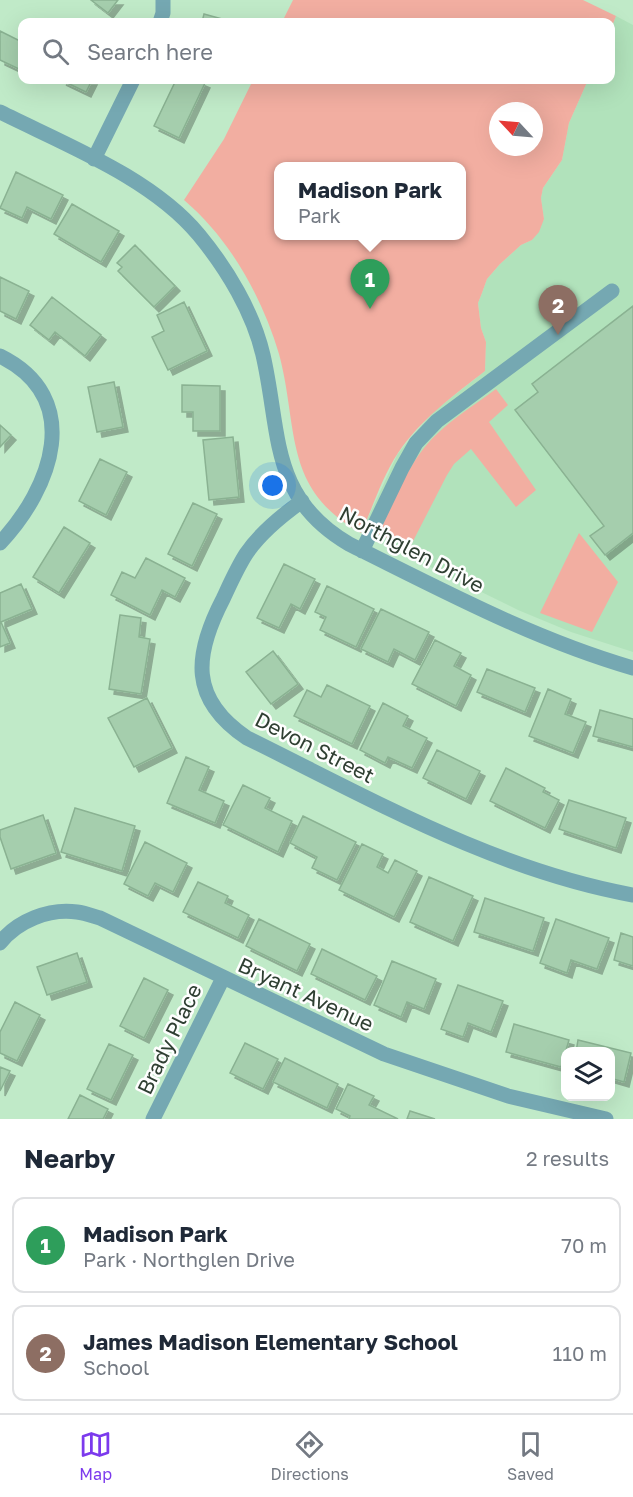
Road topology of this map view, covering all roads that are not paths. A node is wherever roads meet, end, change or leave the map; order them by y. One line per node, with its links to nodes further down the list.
1 (163, 0): 2 (street)
2 (161, 18)
3 (132, 84): 5 (street)
4 (0, 112): 5 (street, Northglen Drive)
5 (94, 159): 8 (street, Northglen Drive)
6 (612, 291): 10 (street)
7 (0, 356): 9 (street)
8 (302, 501): 10 (street, Northglen Drive); 12 (street, Devon Street)
9 (0, 543)
10 (362, 551): 11 (street, Northglen Drive)
11 (633, 668)
12 (633, 895)
13 (0, 943): 14 (street, Bryant Avenue)
14 (223, 978): 15 (street, Brady Place); 16 (street, Bryant Avenue)
15 (153, 1119)
16 (606, 1119)

